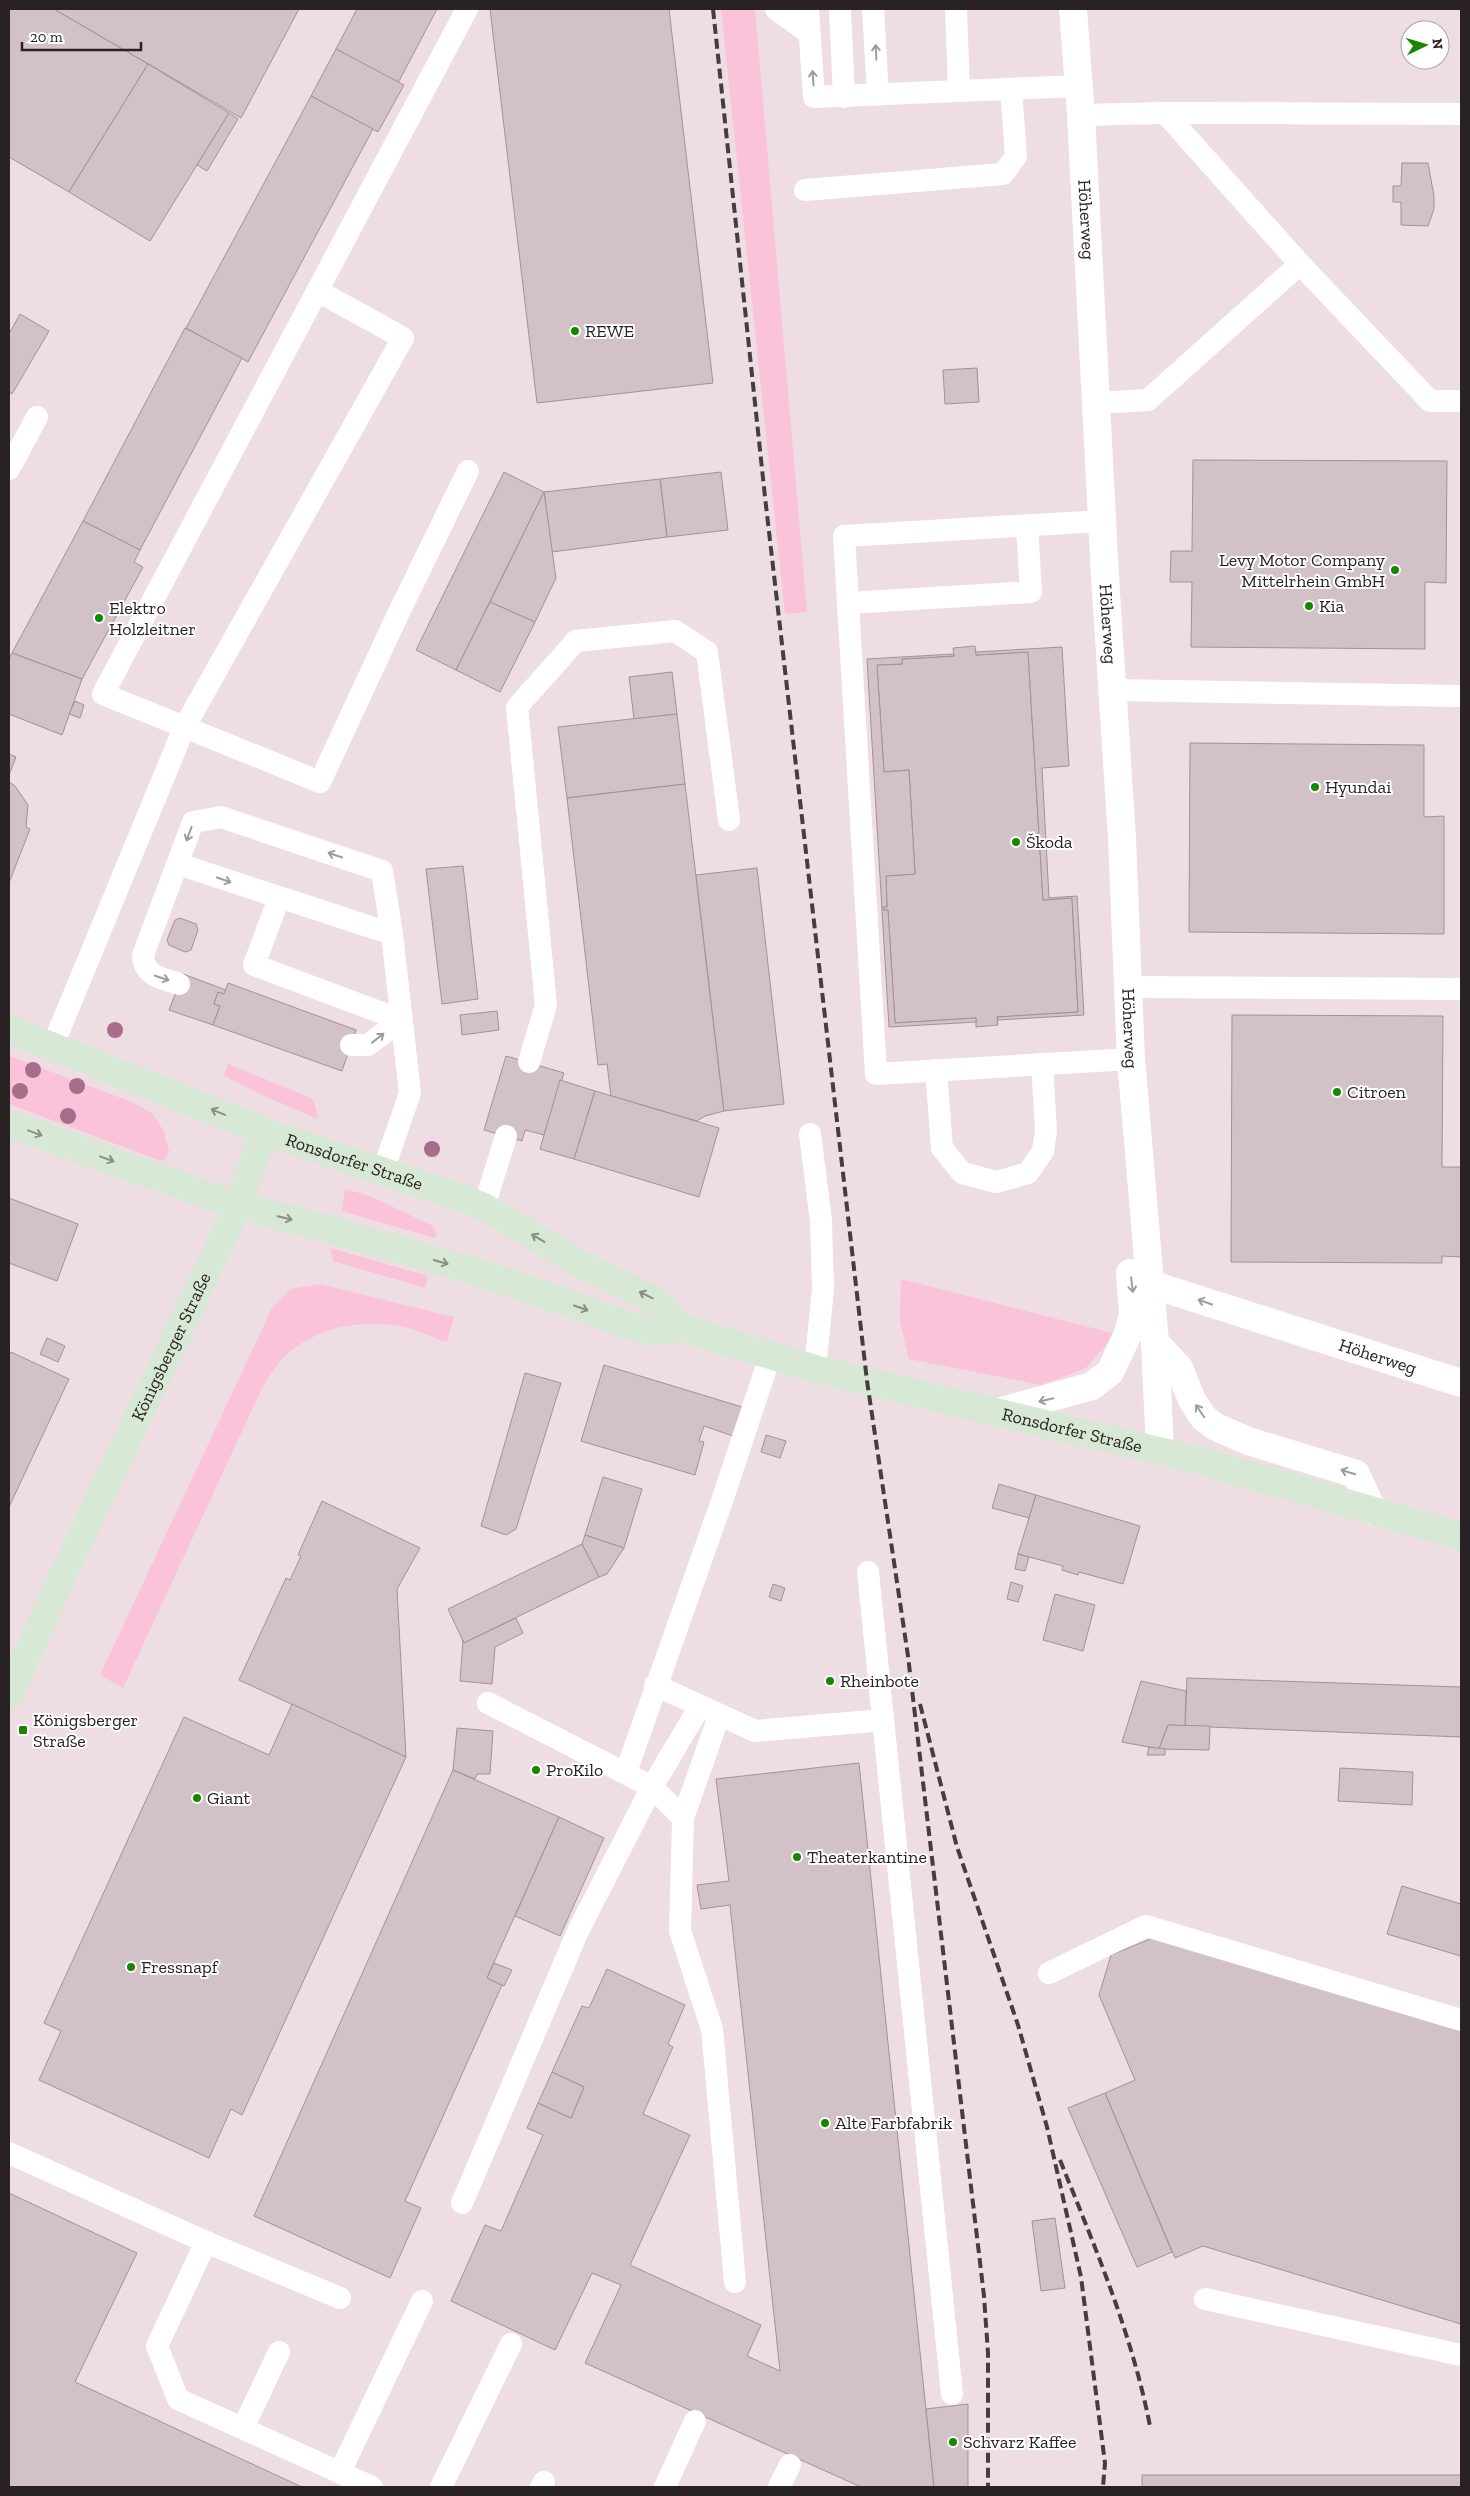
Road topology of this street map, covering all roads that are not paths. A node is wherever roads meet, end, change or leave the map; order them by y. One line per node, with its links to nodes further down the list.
1 (467, 9): 19 (lane)
2 (776, 9): 8 (lane)
3 (808, 9): 8 (lane)
4 (840, 9): 13 (lane)
5 (873, 9): 12 (lane, one-way to 5)
6 (956, 9): 11 (lane)
7 (1073, 9): 9 (street, Höherweg)
8 (809, 33): 13 (lane, one-way to 8)
9 (1079, 86): 10 (lane); 16 (street, Höherweg)
10 (1011, 89): 11 (lane); 17 (lane)
11 (959, 91): 12 (lane)
12 (878, 95): 13 (lane)
13 (844, 97)
14 (1165, 113): 15 (lane); 16 (lane); 18 (lane)
15 (1461, 114)
16 (1081, 115): 21 (street, Höherweg)
17 (804, 190)
18 (1300, 264): 20 (lane); 21 (lane)
19 (318, 291): 30 (lane); 30 (lane)
20 (1461, 401)
21 (1096, 403): 25 (street, Höherweg)
22 (37, 417): 23 (lane)
23 (9, 469)
24 (468, 471): 30 (lane)
25 (1102, 521): 26 (lane); 28 (street, Höherweg)
26 (1027, 526): 27 (lane); 27 (lane)
27 (848, 603): 45 (lane)
28 (1112, 690): 29 (lane); 36 (street, Höherweg)
29 (1461, 696)
30 (184, 728): 40 (lane)
31 (729, 820): 43 (lane)
32 (178, 864): 33 (lane, one-way to 33); 34 (lane, one-way to 32); 35 (lane, one-way to 35)
33 (280, 898): 34 (lane); 38 (lane)
34 (392, 934): 38 (lane)
35 (179, 984)
36 (1128, 987): 37 (lane); 42 (street, Höherweg)
37 (1461, 988)
38 (401, 1020): 41 (lane, one-way to 38); 50 (lane)
39 (9, 1029): 40 (main road, Ronsdorfer Straße)
40 (53, 1045): 47 (main road, Ronsdorfer Straße, one-way to 40)
41 (351, 1045)
42 (1131, 1059): 44 (lane); 53 (street, Höherweg)
43 (529, 1062)
44 (1042, 1064): 45 (lane); 45 (lane)
45 (936, 1070)
46 (9, 1124): 51 (main road, Ronsdorfer Straße, one-way to 51)
47 (263, 1131): 50 (main road, Ronsdorfer Straße); 51 (main road, Königsberger Straße)
48 (810, 1134): 58 (lane)
49 (506, 1136): 52 (lane)
50 (383, 1171): 52 (main road, Ronsdorfer Straße)
51 (238, 1206): 55 (main road, Ronsdorfer Straße, one-way to 55); 65 (main road, Königsberger Straße)
52 (484, 1207): 55 (main road, Ronsdorfer Straße, one-way to 52)
53 (1146, 1240): 54 (street, Höherweg); 60 (street, one-way to 60)
54 (1150, 1284): 56 (street, Höherweg); 59 (street, Höherweg, one-way to 54)
55 (682, 1328): 57 (main road, Ronsdorfer Straße)
56 (1155, 1342): 61 (street, Höherweg); 62 (street, one-way to 56)
57 (770, 1356): 58 (main road, Ronsdorfer Straße); 66 (lane)
58 (815, 1368): 60 (main road, Ronsdorfer Straße)
59 (1461, 1383)
60 (998, 1412): 61 (main road, Ronsdorfer Straße)
61 (1160, 1451): 62 (main road, Ronsdorfer Straße)
62 (1373, 1510): 63 (main road, Ronsdorfer Straße)
63 (1461, 1536)
64 (868, 1572): 70 (lane)
65 (15, 1667): 67 (main road, Königsberger Straße)
66 (655, 1685): 69 (lane); 71 (lane)
67 (9, 1695)
68 (488, 1704): 71 (lane)
69 (710, 1711): 70 (lane); 72 (lane); 73 (lane)
70 (883, 1720): 86 (lane)
71 (626, 1772): 72 (lane)
72 (652, 1787): 73 (lane); 77 (lane)
73 (683, 1818): 79 (lane)
74 (1049, 1973): 75 (lane)
75 (1461, 2020)
76 (9, 2153): 78 (lane)
77 (462, 2203)
78 (206, 2242): 80 (lane); 88 (lane)
79 (735, 2282)
80 (340, 2298)
81 (1206, 2299): 85 (lane)
82 (422, 2301): 90 (lane)
83 (511, 2344): 92 (lane)
84 (279, 2352): 88 (lane)
85 (1461, 2355)
86 (952, 2394)
87 (695, 2421): 93 (lane)
88 (242, 2428): 90 (lane)
89 (790, 2465): 94 (lane)
90 (340, 2472): 91 (lane)
91 (372, 2487)
92 (441, 2487)
93 (665, 2487)
94 (779, 2487)

